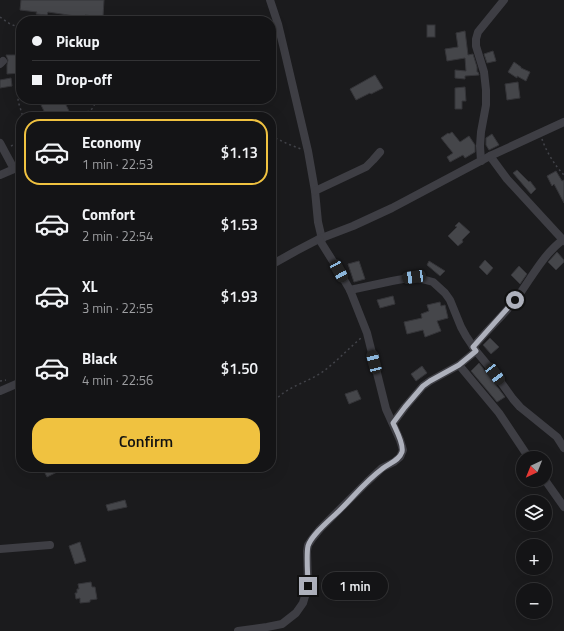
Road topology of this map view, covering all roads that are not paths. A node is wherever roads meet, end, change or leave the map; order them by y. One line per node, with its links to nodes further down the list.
1 (270, 0): 3 (street)
2 (504, 0): 9 (street)
3 (275, 16)
4 (276, 18): 13 (street)
5 (564, 122): 8 (street)
6 (2, 146): 10 (street)
7 (380, 152): 13 (street)
8 (490, 156): 9 (street); 15 (street)
9 (481, 161): 14 (street)
10 (16, 164)
11 (16, 168): 12 (street)
12 (0, 175)
13 (315, 191): 14 (street)
14 (320, 239): 16 (street); 17 (street)
15 (564, 240): 18 (street)
16 (276, 262)
17 (350, 290): 18 (street); 22 (street)
18 (474, 349): 19 (street); 23 (street)
19 (459, 365): 22 (street); 24 (street)
20 (16, 384): 21 (street)
21 (0, 391)
22 (393, 423): 29 (street)
23 (564, 448)
24 (524, 451)
25 (550, 487): 26 (street)
26 (564, 507)
27 (50, 545): 28 (street)
28 (0, 549)
29 (238, 631)

